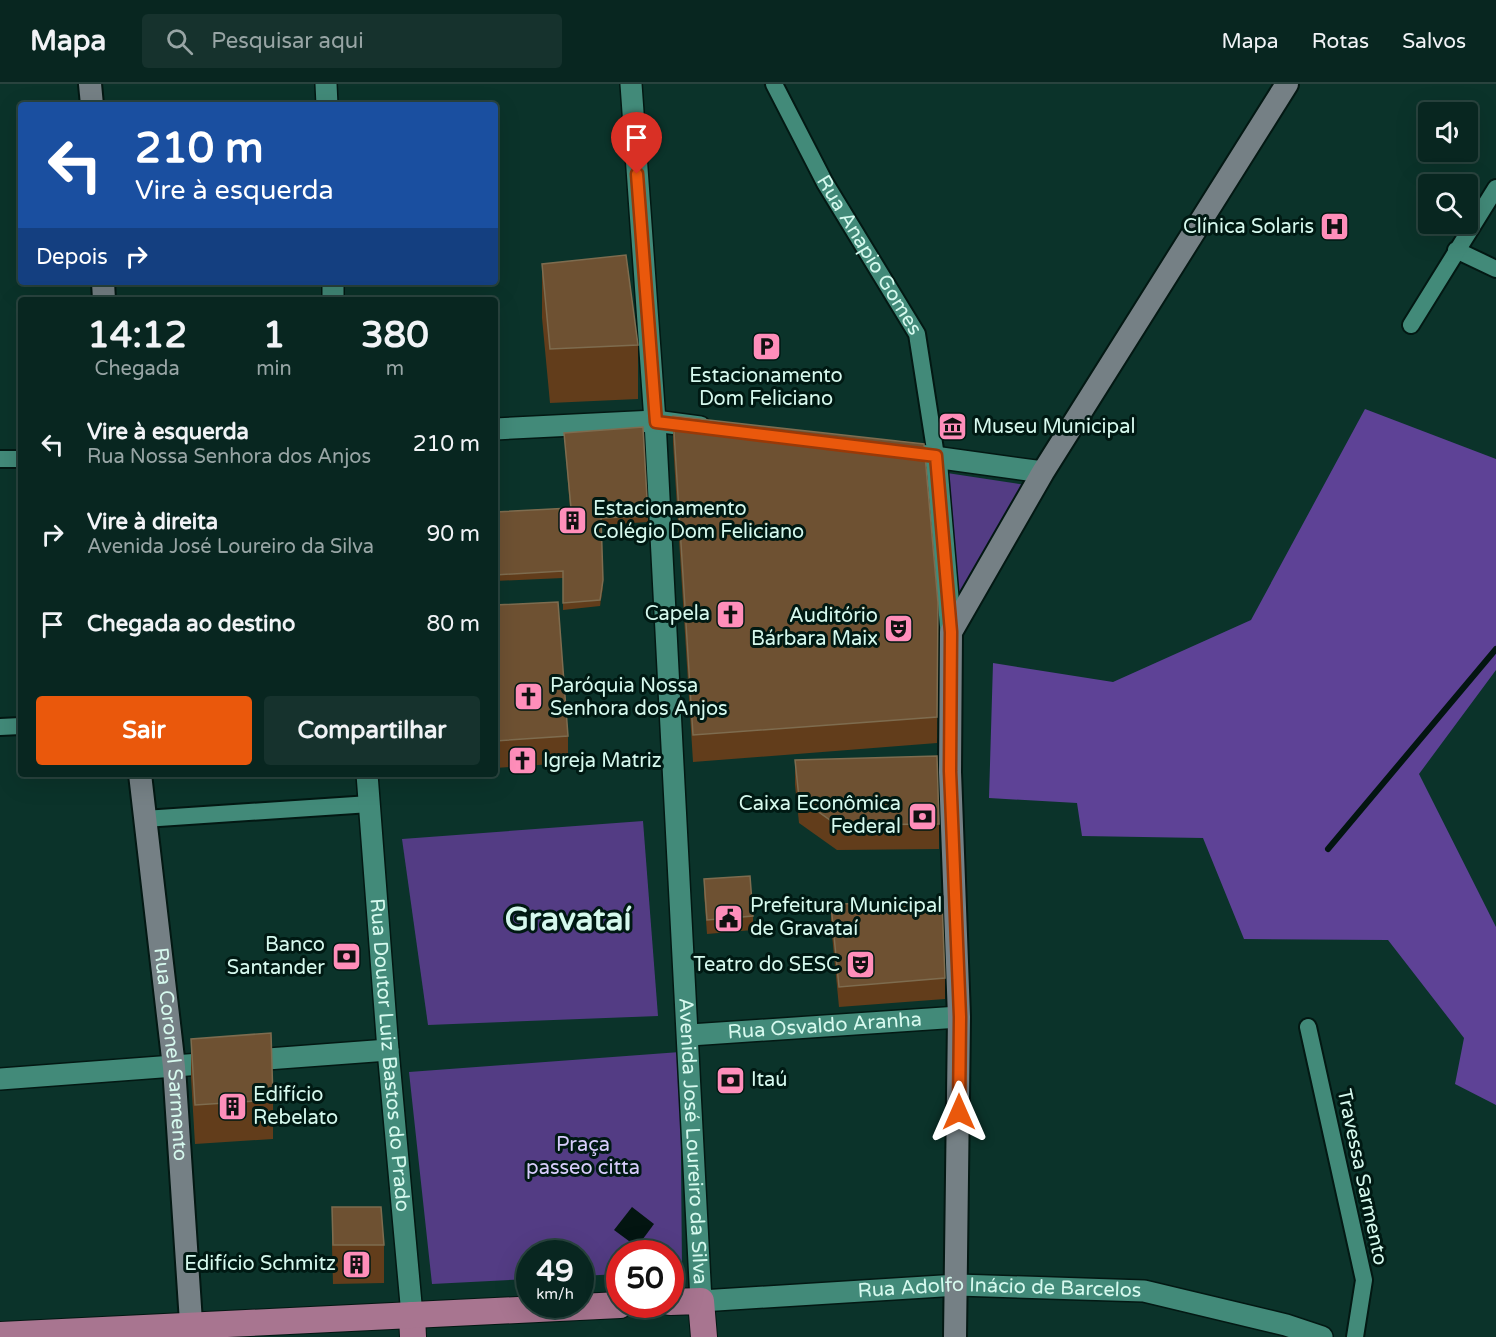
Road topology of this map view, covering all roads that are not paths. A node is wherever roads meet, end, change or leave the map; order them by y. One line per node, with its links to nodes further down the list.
1 (90, 84): 6 (main road)
2 (326, 84): 7 (street)
3 (631, 84): 12 (street, Avenida José Loureiro da Silva)
4 (774, 84): 16 (street, Rua Anapio Gomes)
5 (1287, 84): 19 (main road)
6 (92, 102)
7 (327, 102)
8 (1496, 188): 9 (street)
9 (1456, 250): 10 (street); 11 (street)
10 (1496, 269)
11 (1411, 325)
12 (656, 422): 13 (street); 14 (street); 29 (street, Avenida José Loureiro da Silva)
13 (498, 429)
14 (726, 430)
15 (878, 449): 16 (street)
16 (936, 456): 19 (street); 20 (street, Rua Anapio Gomes)
17 (0, 459): 18 (street)
18 (18, 459)
19 (1043, 472): 20 (main road)
20 (951, 632): 27 (main road, Rua Anapio Gomes)
21 (18, 726): 22 (street)
22 (0, 727)
23 (140, 777): 26 (main road, Rua Coronel Sarmento)
24 (367, 777): 25 (street, Rua Doutor Luiz Bastos do Prado)
25 (370, 804): 26 (street); 30 (street, Rua Doutor Luiz Bastos do Prado)
26 (144, 819): 31 (main road, Rua Coronel Sarmento)
27 (960, 1017): 29 (street, Rua Osvaldo Aranha); 33 (main road, Rua Anapio Gomes)
28 (1308, 1027): 44 (street, Travessa Sarmento)
29 (690, 1035): 34 (street, Avenida José Loureiro da Silva)
30 (388, 1050): 31 (street); 37 (street, Rua Doutor Luiz Bastos do Prado)
31 (174, 1067): 32 (street); 38 (main road, Rua Coronel Sarmento)
32 (0, 1079)
33 (958, 1285): 34 (street, Rua Adolfo Inácio de Barcelos); 39 (street, Rua Adolfo Inácio de Barcelos); 42 (main road, Rua Anapio Gomes)
34 (701, 1301): 35 (main road, Rua Adolfo Inácio de Barcelos); 41 (main road, Avenida José Loureiro da Silva)
35 (684, 1302)
36 (606, 1306): 37 (main road)
37 (412, 1326): 38 (main road)
38 (191, 1330): 40 (main road)
39 (1283, 1331): 43 (street, Rua Adolfo Inácio de Barcelos)
40 (0, 1335)
41 (704, 1337)
42 (955, 1337)
43 (1322, 1337)
44 (1355, 1337)

